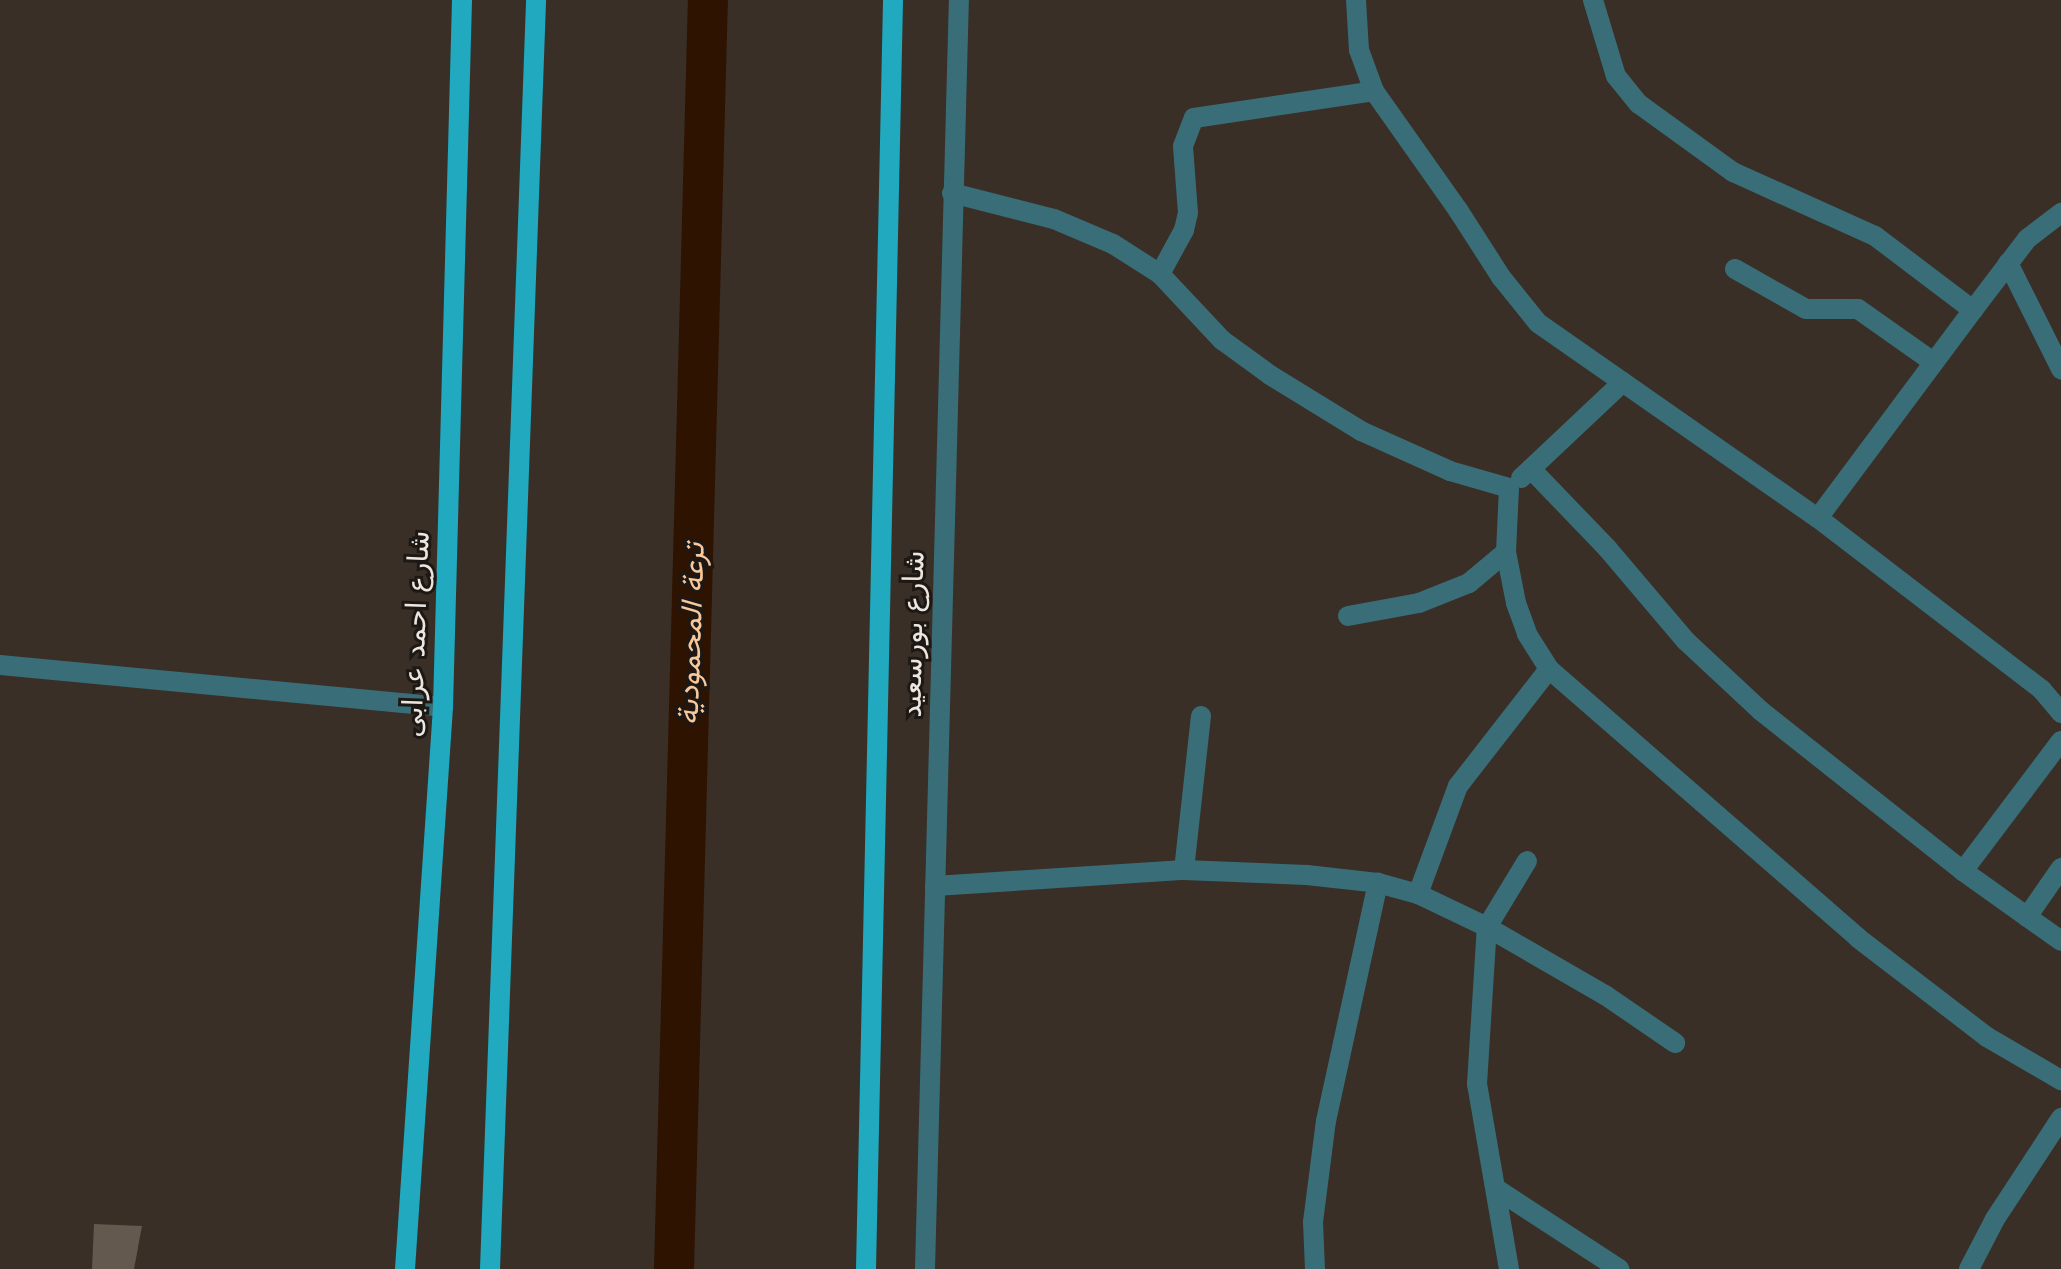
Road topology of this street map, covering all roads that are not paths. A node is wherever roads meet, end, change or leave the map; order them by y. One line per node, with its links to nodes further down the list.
1 (462, 0): 24 (main road, شارع احمد عرابى)
2 (536, 0): 43 (main road)
3 (893, 0): 44 (main road, شارع بورسعيد)
4 (959, 0): 8 (street, شارع بورسعيد)
5 (1356, 0): 7 (street)
6 (1593, 0): 13 (street)
7 (1374, 91): 12 (street); 16 (street)
8 (952, 193): 12 (street); 33 (street, شارع بورسعيد)
9 (2061, 213): 10 (street)
10 (2008, 263): 13 (street); 15 (street)
11 (1735, 269): 14 (street)
12 (1160, 274): 18 (street)
13 (1973, 310): 14 (street)
14 (1933, 362): 19 (street)
15 (2061, 369)
16 (1623, 382): 17 (street); 19 (street)
17 (1531, 469): 18 (street); 31 (street)
18 (1509, 488): 20 (street)
19 (1818, 518): 25 (street)
20 (1506, 552): 21 (street); 23 (street)
21 (1348, 616)
22 (0, 665): 24 (street)
23 (1549, 669): 34 (street); 39 (street)
24 (443, 707): 42 (main road, شارع احمد عرابى)
25 (2061, 713)
26 (1201, 716): 30 (street)
27 (2061, 741): 31 (street)
28 (1527, 861): 36 (street)
29 (2061, 868): 35 (street)
30 (1184, 870): 32 (street); 33 (street)
31 (1963, 871): 35 (street)
32 (1378, 883): 34 (street); 46 (street)
33 (935, 886): 45 (street, شارع بورسعيد)
34 (1418, 894): 36 (street)
35 (2027, 917): 37 (street)
36 (1487, 927): 38 (street); 41 (street)
37 (2061, 941)
38 (1675, 1043)
39 (2061, 1080)
40 (2061, 1118): 49 (street)
41 (1498, 1190): 47 (street); 48 (street)
42 (405, 1269)
43 (490, 1269)
44 (866, 1269)
45 (925, 1269)
46 (1315, 1269)
47 (1509, 1269)
48 (1619, 1269)
49 (1969, 1269)

